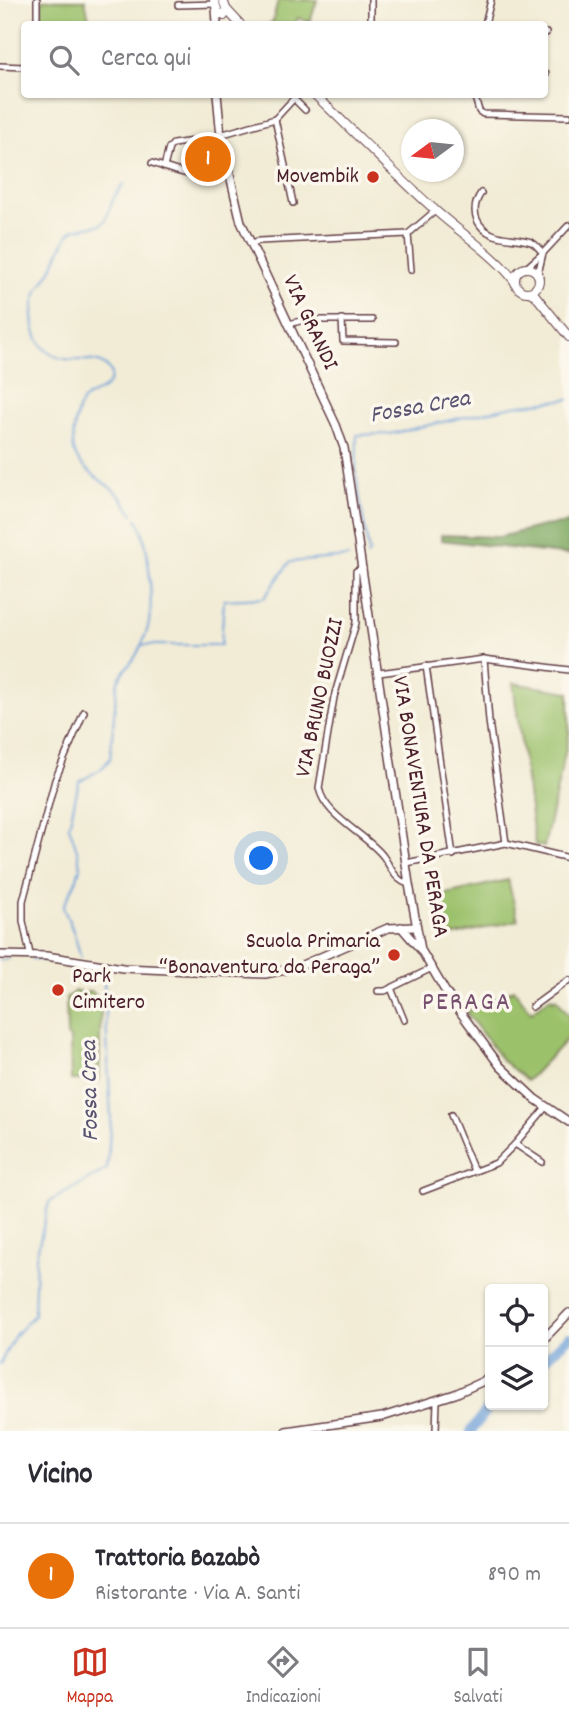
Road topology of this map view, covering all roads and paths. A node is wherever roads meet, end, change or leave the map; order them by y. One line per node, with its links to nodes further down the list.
1 (37, 0): 7 (street)
2 (371, 0): 8 (street)
3 (491, 0): 9 (street)
4 (216, 2): 5 (street); 6 (main road); 6 (main road)
5 (178, 5)
6 (222, 18)
7 (37, 21)
8 (371, 21)
9 (486, 21)
10 (0, 66): 11 (street)
11 (21, 66)
12 (217, 98): 20 (main road, VIA GRANDI)
13 (294, 98): 19 (street)
14 (309, 98): 17 (street)
15 (311, 98): 26 (main road)
16 (475, 98): 18 (street)
17 (301, 106)
18 (569, 116)
19 (275, 119): 20 (street); 25 (street)
20 (221, 136): 22 (street); 23 (main road, VIA GRANDI)
21 (152, 163): 22 (street)
22 (164, 167): 23 (street)
23 (228, 170): 29 (main road, VIA GRANDI)
24 (481, 193): 30 (street)
25 (293, 203)
26 (435, 211): 28 (street); 31 (main road)
27 (569, 225): 30 (street)
28 (408, 234): 29 (street); 33 (street)
29 (251, 243): 41 (main road, VIA GRANDI)
30 (543, 253): 32 (street); 34 (street)
31 (495, 260): 32 (main road); 35 (main road)
32 (523, 269): 34 (main road); 35 (main road)
33 (411, 270)
34 (538, 274): 36 (main road)
35 (516, 282): 37 (main road)
36 (539, 284): 37 (main road); 38 (main road)
37 (528, 292): 38 (main road)
38 (550, 317): 42 (main road)
39 (342, 319): 40 (street); 41 (street); 43 (street)
40 (372, 320)
41 (289, 324): 44 (main road, VIA GRANDI)
42 (569, 337)
43 (396, 342)
44 (363, 568): 48 (main road, VIA BONAVENTURA DA PERAGA); 54 (street, VIA BRUNO BUOZZI)
45 (484, 659): 46 (street); 47 (street); 50 (street)
46 (426, 666): 48 (street); 51 (street)
47 (569, 670)
48 (379, 673): 53 (main road, VIA BONAVENTURA DA PERAGA)
49 (84, 712): 58 (street)
50 (506, 843): 51 (street); 52 (street)
51 (453, 855): 53 (street)
52 (569, 857)
53 (406, 863): 54 (main road, VIA BONAVENTURA DA PERAGA)
54 (409, 884): 56 (main road, VIA BONAVENTURA DA PERAGA)
55 (400, 926): 56 (main road); 57 (main road); 58 (main road)
56 (415, 926): 57 (main road, VIA BONAVENTURA DA PERAGA)
57 (421, 950): 60 (main road, VIA BONAVENTURA DA PERAGA)
58 (30, 954): 59 (main road)
59 (0, 955)
60 (430, 969): 62 (street); 66 (main road, VIA BONAVENTURA DA PERAGA)
61 (569, 980): 64 (street)
62 (391, 988): 63 (street); 65 (street)
63 (378, 991)
64 (532, 1007)
65 (404, 1020)
66 (545, 1107): 68 (main road, VIA BONAVENTURA DA PERAGA); 69 (street)
67 (451, 1115): 71 (street)
68 (569, 1122)
69 (515, 1144): 70 (street); 71 (street)
70 (542, 1162)
71 (474, 1171): 72 (street)
72 (422, 1191)
73 (569, 1313): 74 (main road)
74 (548, 1335)
75 (485, 1380): 76 (main road)
76 (437, 1401): 77 (main road); 78 (street)
77 (286, 1431)
78 (436, 1431)

